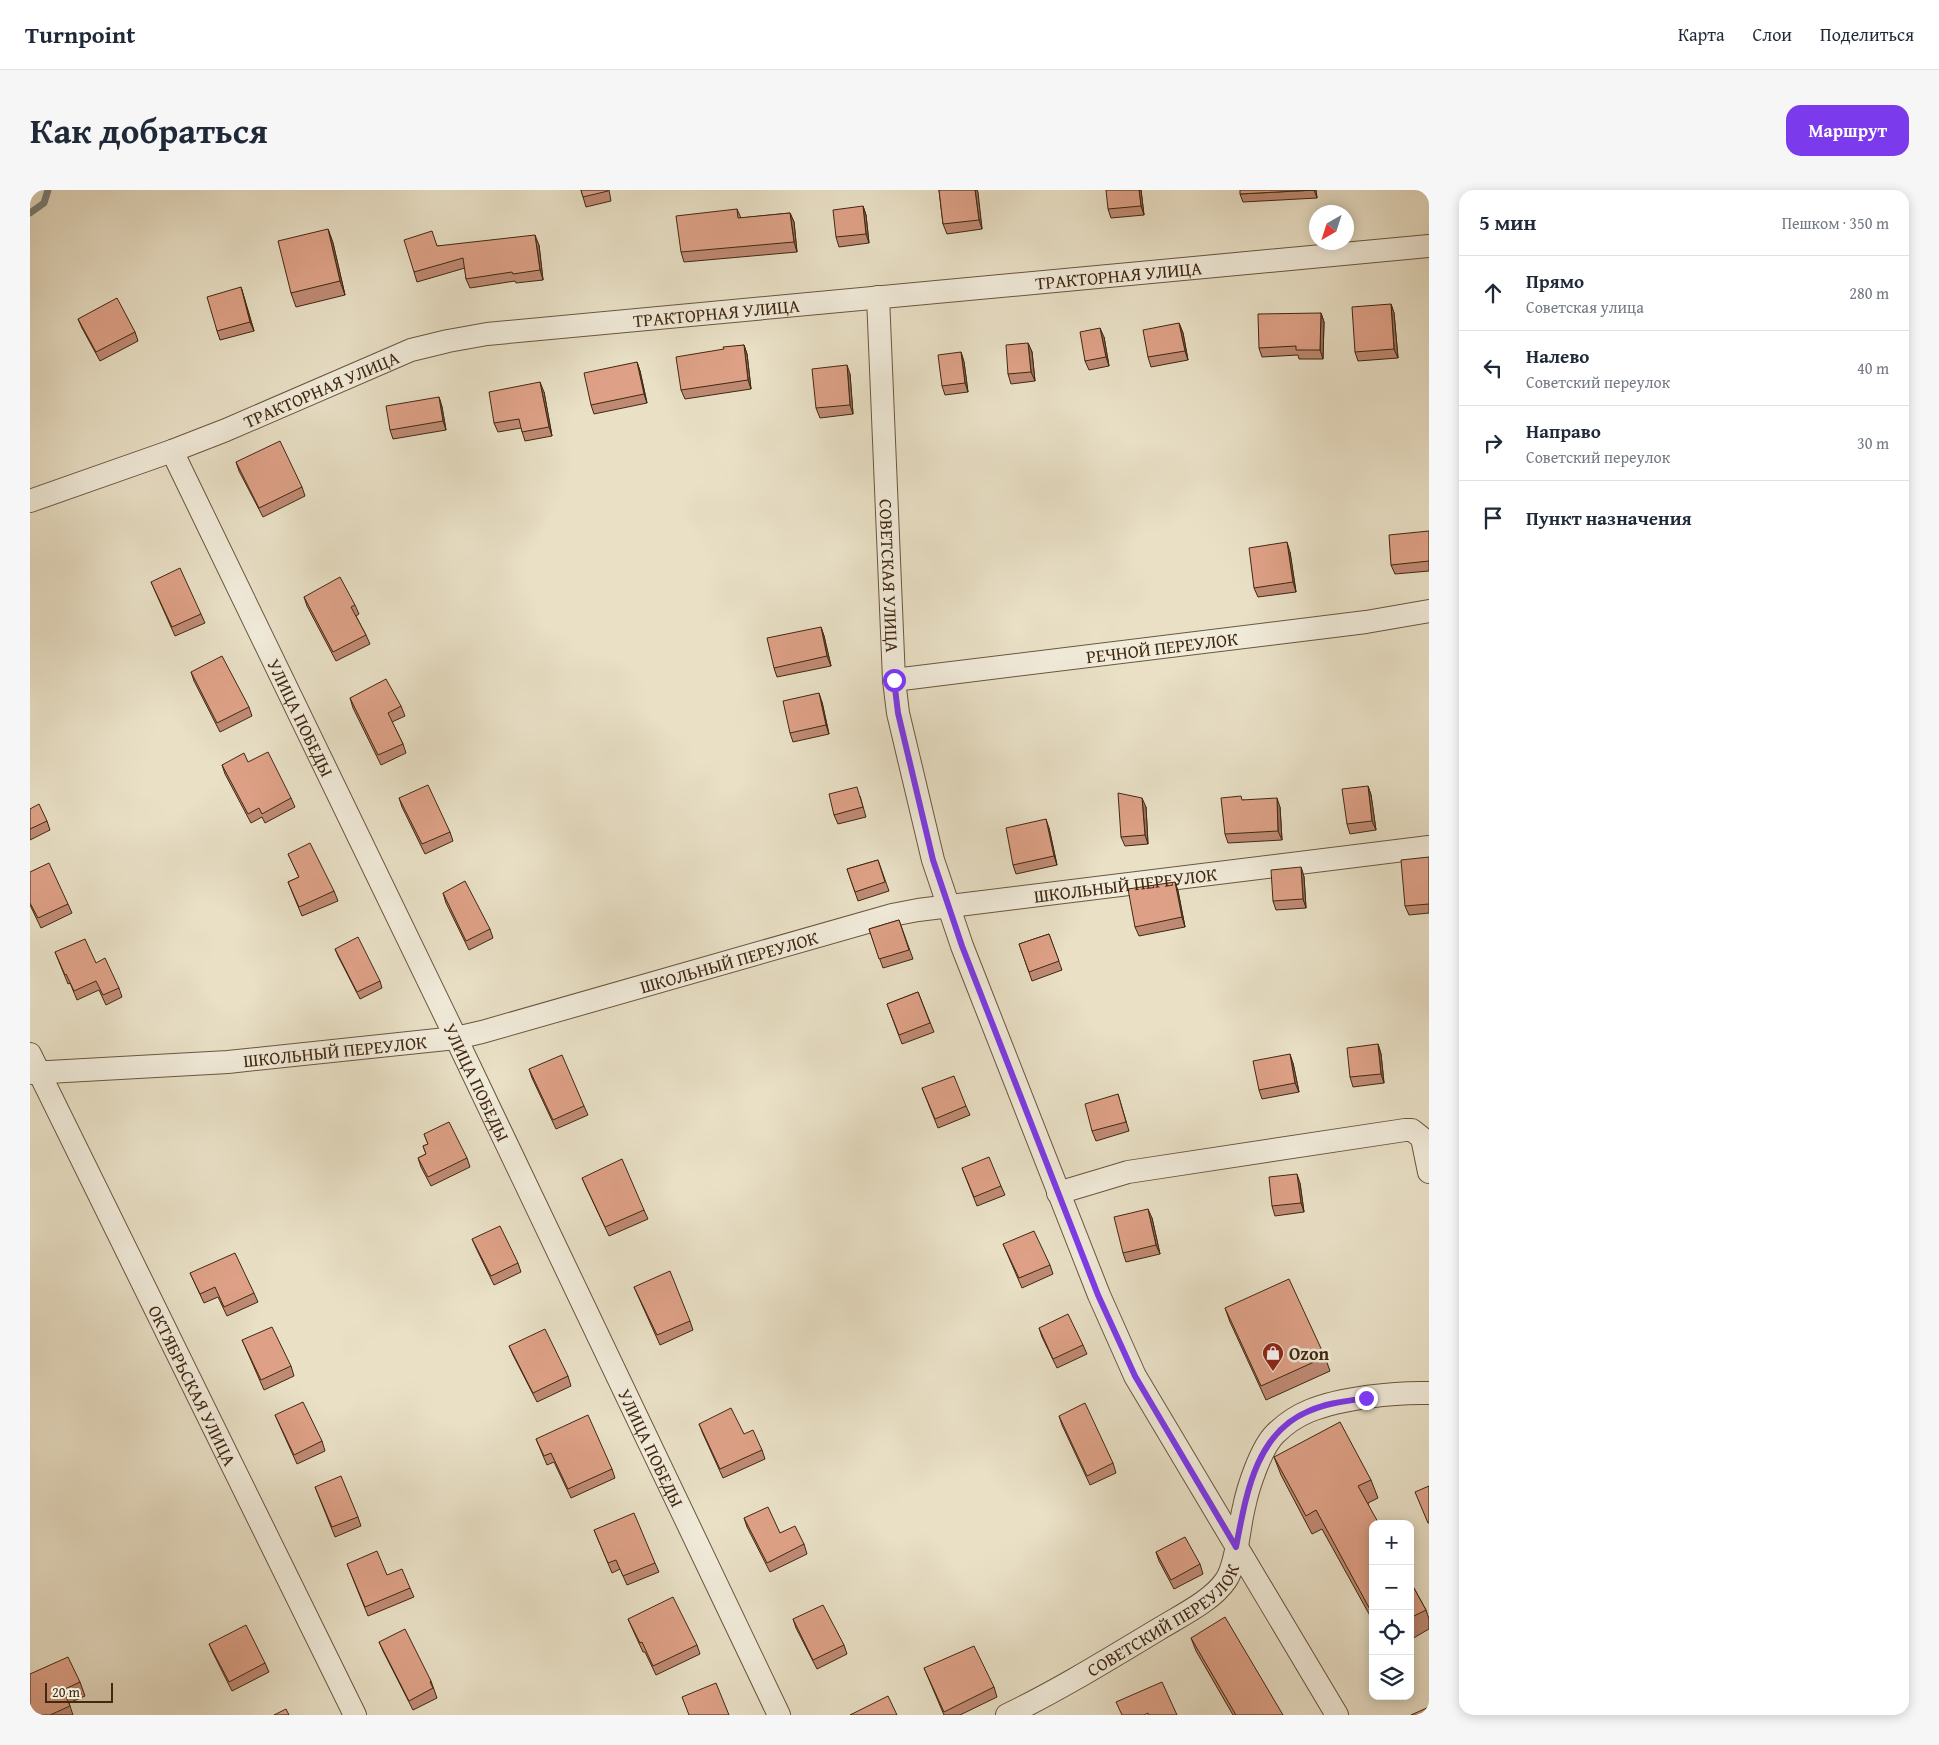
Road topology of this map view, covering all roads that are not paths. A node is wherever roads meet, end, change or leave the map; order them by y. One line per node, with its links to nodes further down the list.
1 (1429, 246): 2 (street, ТРАКТОРНАЯ УЛИЦА)
2 (878, 297): 3 (street, ТРАКТОРНАЯ УЛИЦА); 6 (street, СОВЕТСКАЯ УЛИЦА)
3 (172, 452): 4 (street, ТРАКТОРНАЯ УЛИЦА); 9 (street, УЛИЦА ПОБЕДЫ)
4 (30, 501)
5 (1429, 611): 6 (street, РЕЧНОЙ ПЕРЕУЛОК)
6 (894, 680): 8 (street, СОВЕТСКАЯ УЛИЦА)
7 (1429, 847): 8 (street, ШКОЛЬНЫЙ ПЕРЕУЛОК)
8 (948, 906): 9 (street, ШКОЛЬНЫЙ ПЕРЕУЛОК); 12 (street, СОВЕТСКАЯ УЛИЦА)
9 (456, 1038): 10 (street, ШКОЛЬНЫЙ ПЕРЕУЛОК); 16 (street, УЛИЦА ПОБЕДЫ)
10 (33, 1067): 15 (street, ОКТЯБРЬСКАЯ УЛИЦА)
11 (1429, 1172): 12 (street)
12 (1058, 1193): 14 (street, СОВЕТСКАЯ УЛИЦА)
13 (1429, 1393): 14 (street, СОВЕТСКИЙ ПЕРЕУЛОК)
14 (1236, 1547): 17 (street, СОВЕТСКИЙ ПЕРЕУЛОК); 18 (street, СОВЕТСКАЯ УЛИЦА)
15 (356, 1715)
16 (779, 1715)
17 (1007, 1715)
18 (1337, 1715)

